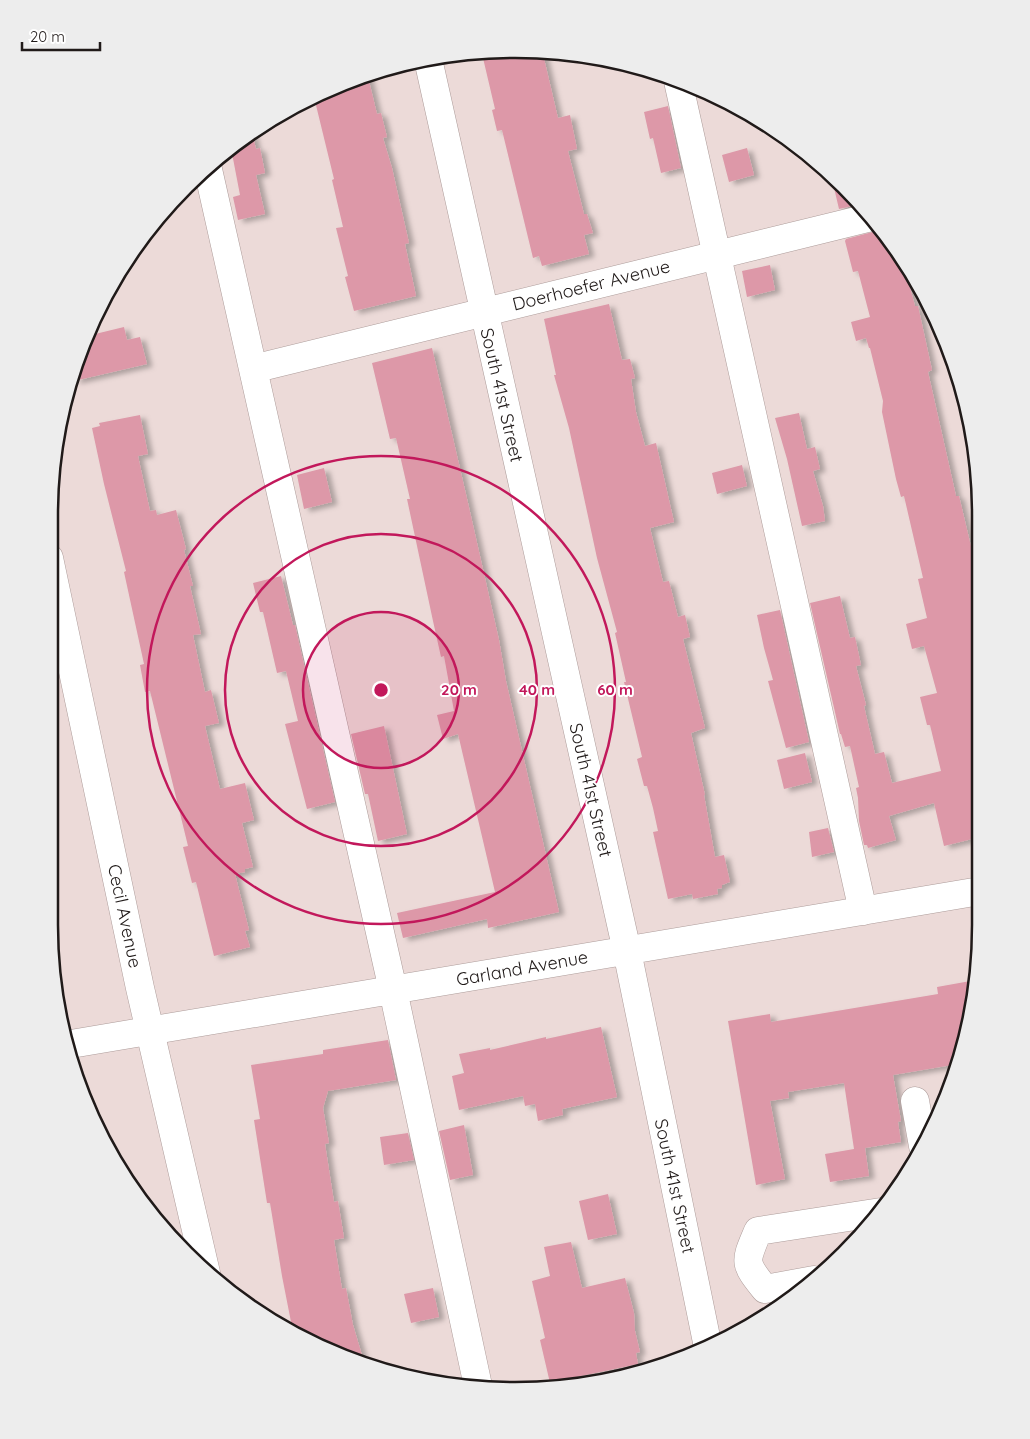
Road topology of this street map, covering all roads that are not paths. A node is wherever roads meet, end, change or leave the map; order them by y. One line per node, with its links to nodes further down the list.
1 (429, 65): 6 (street, South 41st Street)
2 (680, 88): 5 (street)
3 (209, 174): 7 (street)
4 (864, 219): 5 (street, Doerhoefer Avenue)
5 (716, 255): 6 (street, Doerhoefer Avenue); 10 (street)
6 (484, 311): 7 (street, Doerhoefer Avenue); 11 (street, South 41st Street)
7 (253, 368): 12 (street)
8 (58, 600): 13 (street, Cecil Avenue)
9 (972, 892): 10 (street, Garland Avenue)
10 (863, 911): 11 (street, Garland Avenue)
11 (626, 951): 12 (street, Garland Avenue); 20 (street, South 41st Street)
12 (393, 990): 13 (street, Garland Avenue); 21 (street)
13 (150, 1032): 14 (street, Garland Avenue); 18 (street, Cecil Avenue)
14 (74, 1044)
15 (915, 1101): 16 (street)
16 (921, 1134)
17 (869, 1214): 19 (street)
18 (203, 1259)
19 (799, 1283)
20 (706, 1339)
21 (477, 1380)

